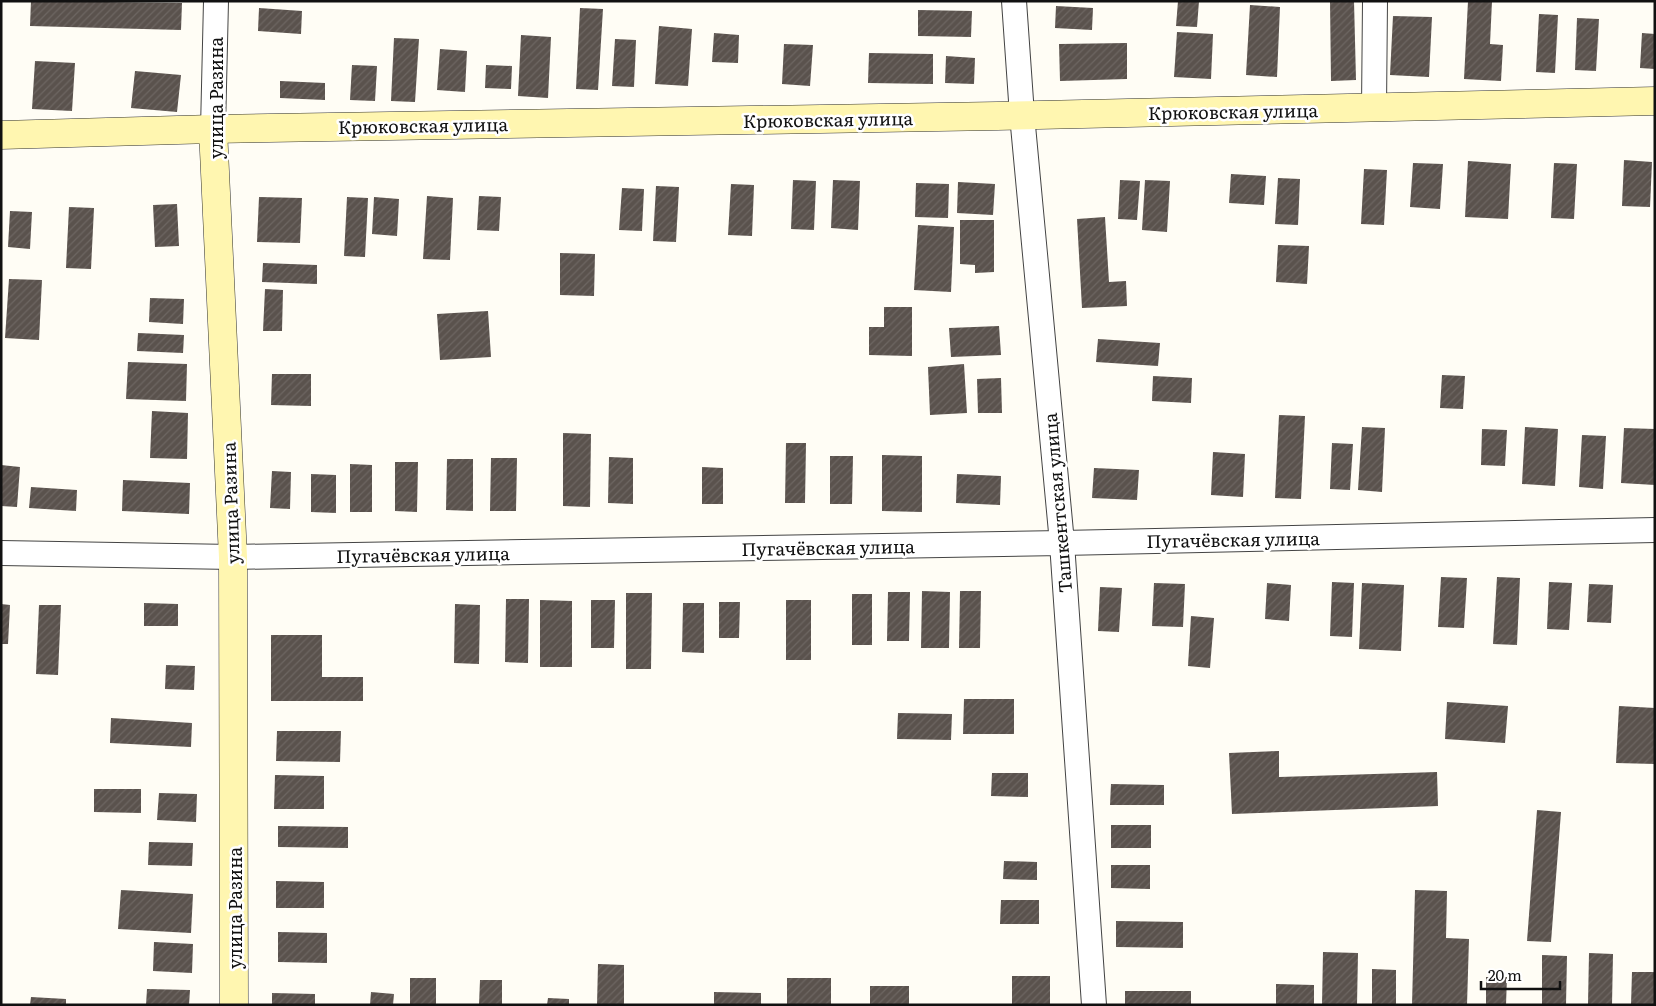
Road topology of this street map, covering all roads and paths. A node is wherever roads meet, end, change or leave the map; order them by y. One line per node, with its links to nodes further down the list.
1 (216, 1): 7 (street, улица Разина)
2 (1014, 1): 6 (street, Ташкентская улица)
3 (1375, 1): 5 (street)
4 (1655, 101): 5 (street, Крюковская улица)
5 (1374, 108): 6 (street, Крюковская улица)
6 (1022, 115): 7 (street, Крюковская улица); 10 (street, Ташкентская улица)
7 (213, 129): 8 (street, Крюковская улица); 12 (street, улица Разина)
8 (1, 135)
9 (1655, 530): 10 (street, Пугачёвская улица)
10 (1062, 543): 12 (street, Пугачёвская улица); 14 (street, Ташкентская улица)
11 (1, 553): 12 (street, Пугачёвская улица)
12 (233, 557): 13 (street, улица Разина)
13 (234, 1005)
14 (1094, 1005)

